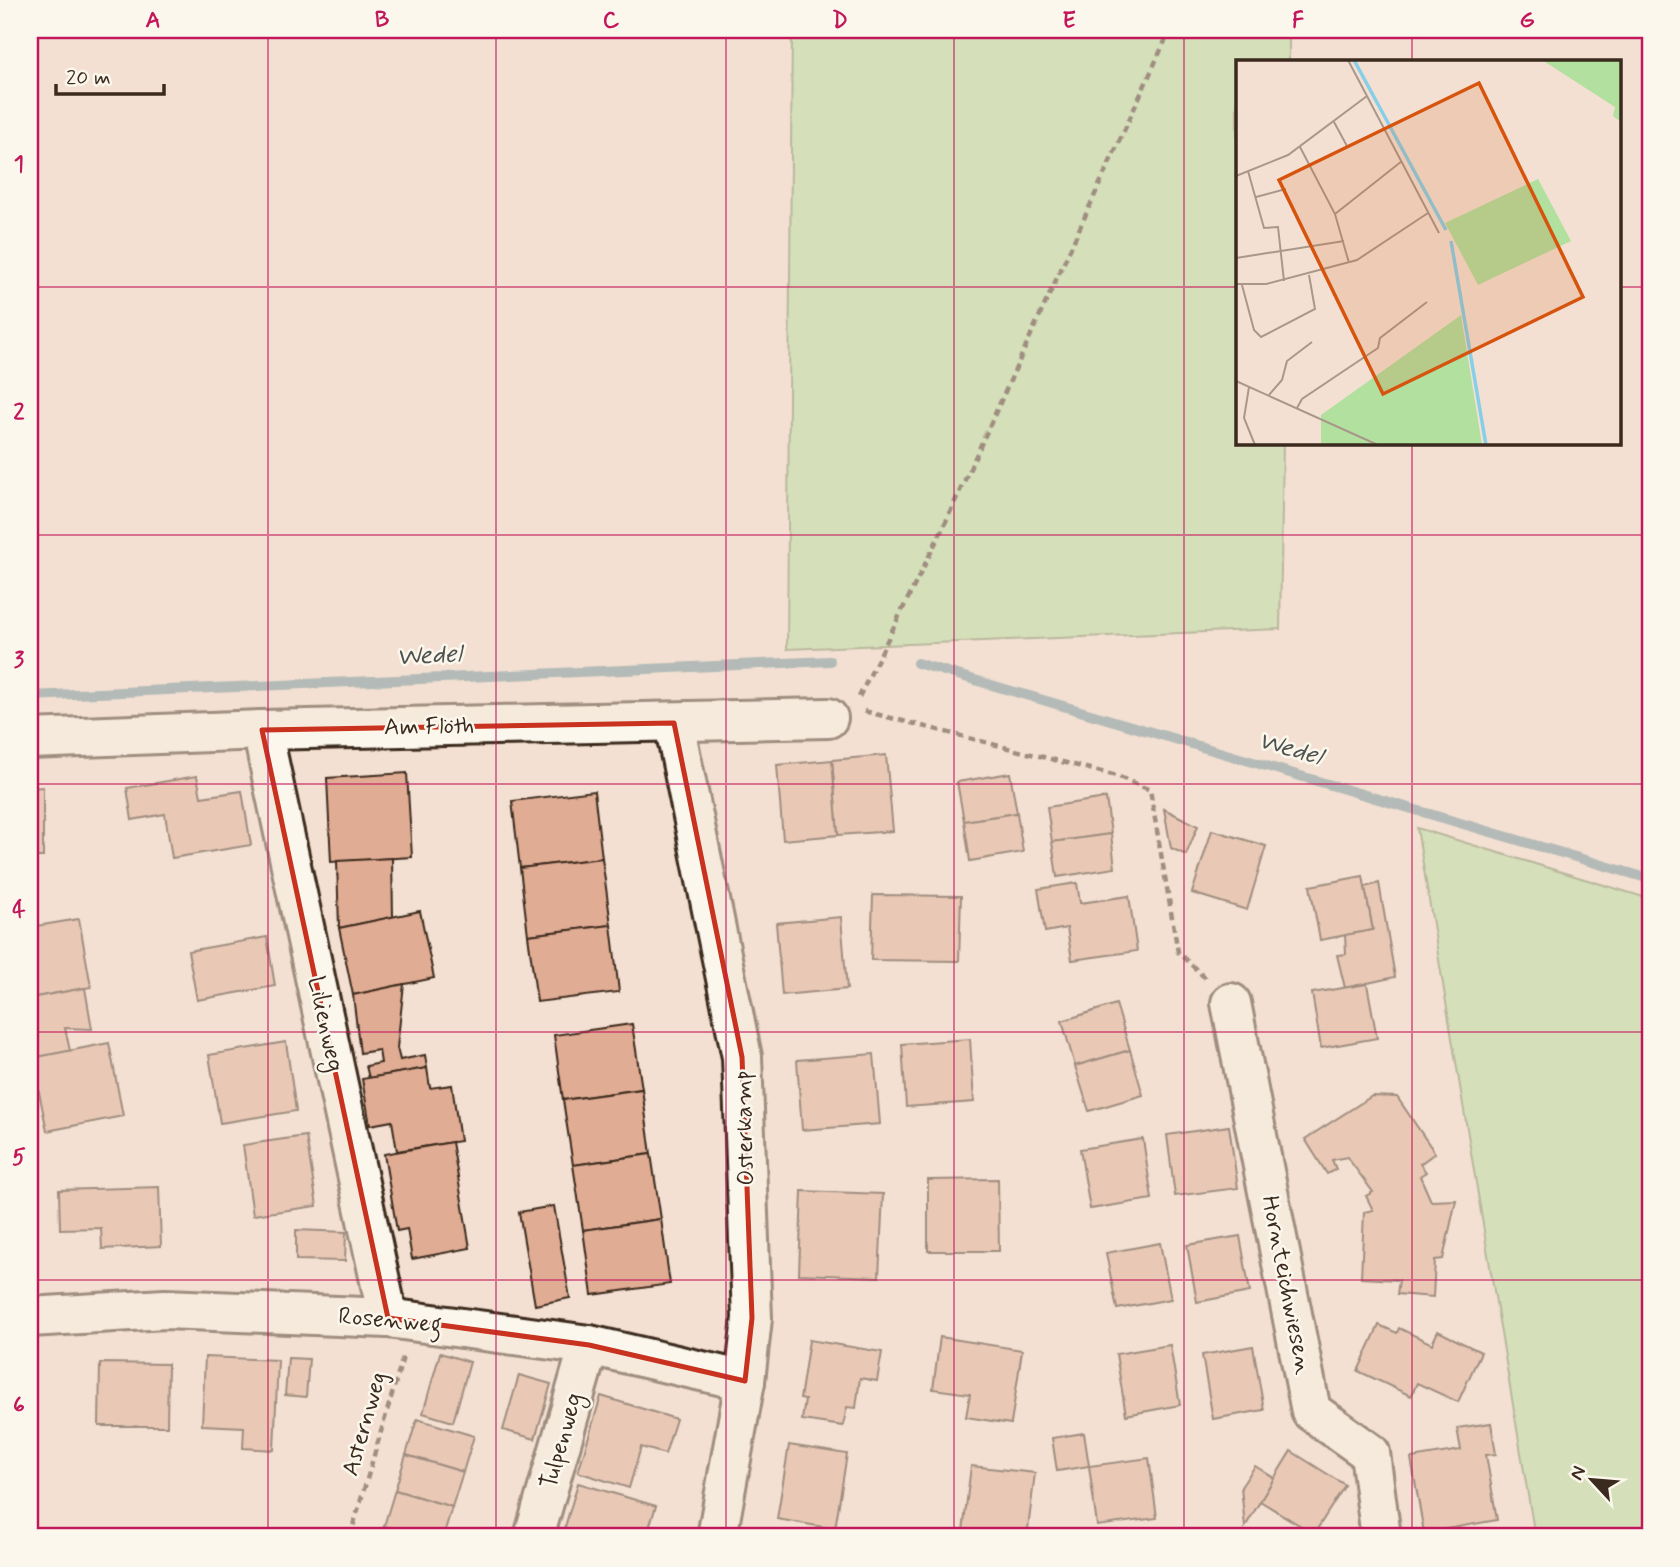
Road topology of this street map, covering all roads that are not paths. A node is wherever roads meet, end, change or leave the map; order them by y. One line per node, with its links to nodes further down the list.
1 (828, 718): 2 (street, Am Flöth)
2 (674, 723): 3 (street, Am Flöth); 9 (street, Osterkamp)
3 (262, 730): 4 (street, Am Flöth); 7 (street, Lilienweg)
4 (30, 739)
5 (1231, 1003): 12 (street, Hornteichwiesen)
6 (30, 1317): 7 (street, Rosenweg)
7 (401, 1319): 8 (street, Rosenweg)
8 (589, 1345): 9 (street, Rosenweg); 10 (street, Tulpenweg)
9 (745, 1381): 11 (street, Osterkamp)
10 (534, 1537)
11 (717, 1537)
12 (1381, 1537)

